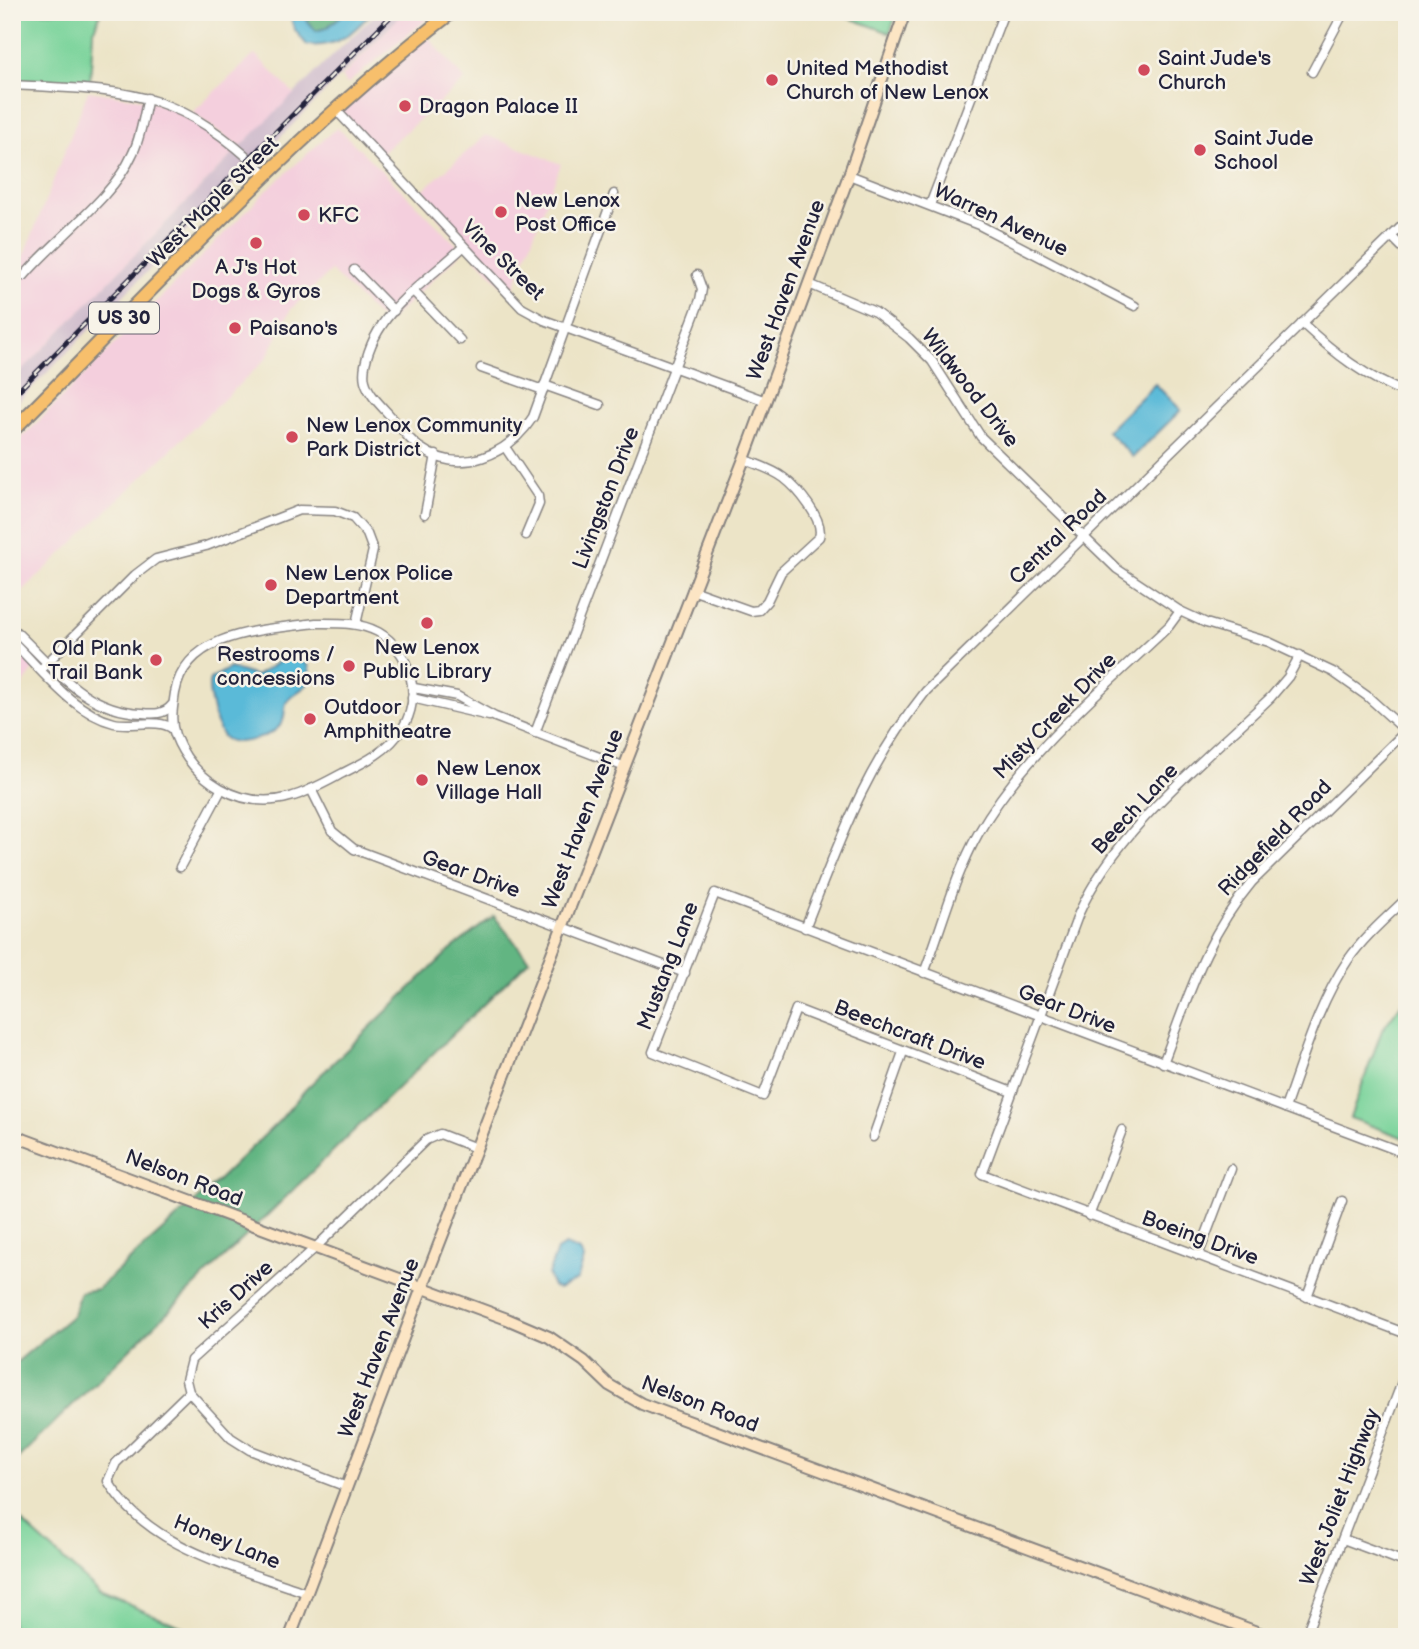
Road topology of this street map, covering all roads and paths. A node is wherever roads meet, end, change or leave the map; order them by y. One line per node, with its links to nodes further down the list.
1 (452, 12): 9 (main road, West Maple Street / US 30)
2 (905, 12): 11 (street, West Haven Avenue)
3 (1004, 12): 13 (street)
4 (1344, 12): 5 (street)
5 (1312, 72)
6 (14, 85): 7 (street); 8 (street)
7 (148, 98): 10 (street); 20 (street)
8 (12, 99)
9 (336, 110): 10 (main road, West Maple Street / US 30); 16 (street, Vine Street)
10 (267, 175): 34 (main road, West Maple Street / US 30)
11 (849, 175): 13 (street, Warren Avenue); 21 (street, West Haven Avenue)
12 (614, 194): 26 (street)
13 (930, 205): 23 (street, Warren Avenue)
14 (1407, 221): 15 (street, Central Road)
15 (1391, 236): 17 (street); 25 (street, Central Road)
16 (463, 247): 22 (street); 26 (street, Vine Street)
17 (1407, 252)
18 (354, 270): 24 (street)
19 (697, 275): 28 (street, Livingston Drive)
20 (24, 276)
21 (809, 284): 32 (street, West Haven Avenue); 40 (street, Wildwood Drive)
22 (414, 292): 24 (street); 27 (street)
23 (1135, 306)
24 (394, 311): 36 (street)
25 (1302, 323): 31 (street); 40 (street, Central Road)
26 (566, 328): 28 (street, Vine Street); 30 (street)
27 (460, 340)
28 (675, 367): 32 (street, Vine Street); 55 (street, Livingston Drive)
29 (481, 368): 30 (street)
30 (544, 387): 33 (street); 35 (street)
31 (1407, 393)
32 (766, 401): 37 (street, West Haven Avenue)
33 (600, 405)
34 (12, 431)
35 (505, 447): 36 (street); 39 (street)
36 (436, 455): 38 (street)
37 (744, 459): 41 (street, West Haven Avenue); 41 (street)
38 (425, 514)
39 (526, 535)
40 (1081, 538): 42 (street, Wildwood Drive); 63 (street, Central Road)
41 (692, 590): 56 (street, West Haven Avenue)
42 (1180, 611): 46 (street, Wildwood Drive); 65 (street, Misty Creek Drive)
43 (356, 624): 47 (street); 49 (street); 51 (street)
44 (12, 628): 47 (street)
45 (12, 641): 48 (street)
46 (1300, 655): 54 (street, Wildwood Drive); 66 (street, Beech Lane)
47 (49, 662): 48 (street); 51 (street)
48 (41, 669): 53 (street)
49 (414, 688): 50 (street); 52 (street)
50 (412, 698): 52 (street); 57 (street)
51 (172, 705): 53 (street)
52 (495, 717): 55 (street)
53 (173, 729): 58 (street)
54 (1406, 732): 68 (street, Ridgefield Road)
55 (535, 733): 56 (street)
56 (625, 766): 62 (street, West Haven Avenue)
57 (311, 789): 58 (street); 62 (street, Gear Drive)
58 (221, 790): 59 (street)
59 (180, 867)
60 (715, 893): 63 (street, Gear Drive); 64 (street, Mustang Lane)
61 (1407, 898): 71 (street)
62 (562, 927): 64 (street, Gear Drive); 75 (street, West Haven Avenue)
63 (806, 928): 65 (street, Gear Drive)
64 (685, 973): 70 (street, Mustang Lane)
65 (924, 973): 66 (street, Gear Drive)
66 (1040, 1018): 68 (street, Gear Drive); 69 (street, Beech Lane)
67 (903, 1052): 69 (street, Beechcraft Drive); 70 (street, Beechcraft Drive); 74 (street)
68 (1163, 1063): 71 (street, Gear Drive)
69 (1012, 1092): 78 (street, Beech Lane)
70 (763, 1096)
71 (1285, 1108): 76 (street, Gear Drive)
72 (1122, 1130): 80 (street)
73 (12, 1135): 81 (street, Nelson Road)
74 (873, 1137)
75 (476, 1148): 81 (street, Kris Drive); 83 (street, West Haven Avenue)
76 (1407, 1154)
77 (1231, 1169): 82 (street)
78 (982, 1174): 80 (street, Boeing Drive)
79 (1342, 1201): 84 (street)
80 (1089, 1216): 82 (street, Boeing Drive)
81 (315, 1248): 83 (street, Nelson Road); 87 (street, Kris Drive)
82 (1198, 1256): 84 (street, Boeing Drive)
83 (422, 1288): 88 (street, West Haven Avenue); 93 (street, Nelson Road)
84 (1307, 1297): 85 (street, Boeing Drive)
85 (1407, 1334)
86 (1407, 1369): 89 (street, West Joliet Highway)
87 (189, 1392): 88 (street); 91 (street, Honey Lane)
88 (347, 1487): 91 (street, West Haven Avenue)
89 (1343, 1539): 90 (street); 94 (street, West Joliet Highway)
90 (1407, 1563)
91 (307, 1593): 92 (street, West Haven Avenue)
92 (290, 1637)
93 (1270, 1637)
94 (1305, 1637)

